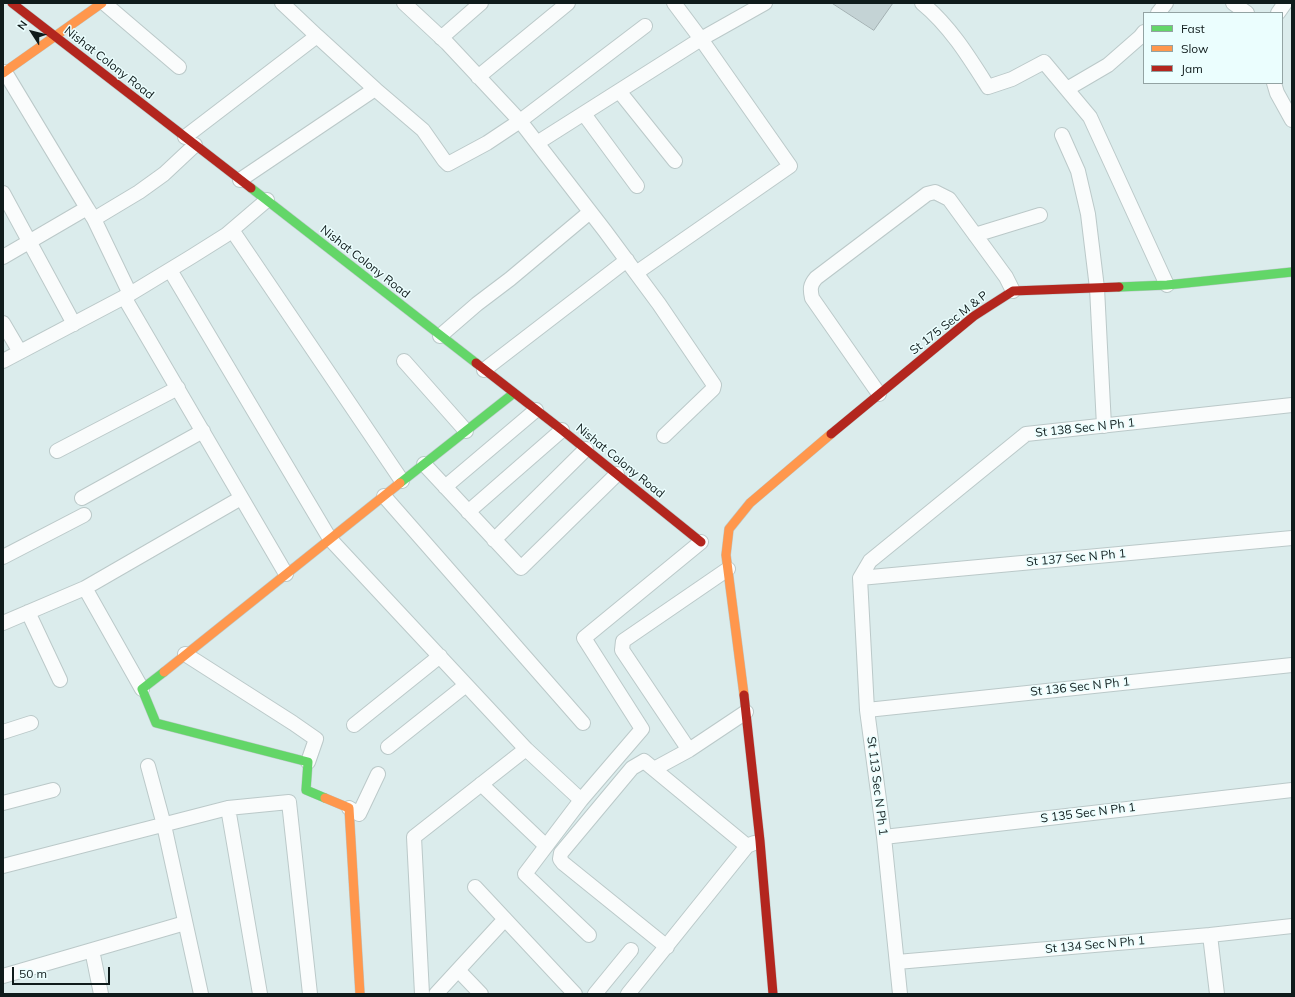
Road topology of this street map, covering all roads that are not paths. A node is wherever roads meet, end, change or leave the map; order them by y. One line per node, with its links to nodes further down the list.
1 (12, 3): 19 (street, Nishat Colony Road)
2 (103, 3): 19 (street); 22 (street)
3 (282, 3): 18 (street)
4 (404, 3): 20 (street)
5 (481, 3): 20 (street)
6 (568, 3): 24 (street)
7 (674, 3): 21 (street)
8 (922, 3): 27 (street)
9 (1166, 3): 13 (street)
10 (1233, 3): 14 (street)
11 (1285, 3): 15 (street)
12 (759, 4): 21 (street)
13 (1159, 12)
14 (1246, 12)
15 (1279, 12)
16 (644, 26): 31 (street)
17 (1143, 33): 27 (street)
18 (316, 36): 26 (street); 33 (street)
19 (55, 37): 23 (street); 33 (street, Nishat Colony Road)
20 (441, 38): 24 (street)
21 (701, 39): 28 (street); 50 (street)
22 (179, 67)
23 (4, 72): 41 (street)
24 (478, 77): 31 (street)
25 (1274, 84): 30 (street)
26 (375, 89): 31 (street); 36 (street)
27 (1067, 89): 51 (street)
28 (619, 91): 29 (street); 35 (street)
29 (584, 114): 34 (street); 37 (street)
30 (1292, 120)
31 (520, 121): 34 (street)
32 (1062, 135): 52 (street)
33 (190, 141): 36 (street, Nishat Colony Road); 41 (street)
34 (537, 143): 40 (street)
35 (675, 161)
36 (240, 180): 39 (street, Nishat Colony Road)
37 (637, 186)
38 (3, 193): 45 (street)
39 (266, 200): 43 (street); 57 (street, Nishat Colony Road)
40 (590, 212): 47 (street); 57 (street)
41 (91, 214): 45 (street); 54 (street)
42 (1040, 215): 44 (street)
43 (232, 230): 48 (street); 76 (street)
44 (975, 235): 53 (street); 64 (street)
45 (28, 242): 46 (street); 56 (street)
46 (3, 257)
47 (627, 260): 50 (street); 61 (street)
48 (170, 270): 54 (street); 84 (street)
49 (1292, 272): 51 (street)
50 (636, 273): 71 (street)
51 (1167, 285): 52 (street)
52 (1097, 288): 53 (street); 67 (street)
53 (1013, 291): 64 (street, St 175 Sec M & P)
54 (127, 295): 56 (street); 62 (street)
55 (3, 323): 58 (street)
56 (74, 324): 58 (street)
57 (440, 336): 61 (street, Nishat Colony Road)
58 (20, 352): 59 (street)
59 (3, 361)
60 (404, 361): 70 (street)
61 (484, 370): 63 (street, Nishat Colony Road)
62 (178, 388): 69 (street); 73 (street)
63 (514, 393): 66 (street, Nishat Colony Road); 70 (street)
64 (879, 394): 88 (street, St 175 Sec M & P)
65 (1292, 405): 67 (street, St 138 Sec N Ph 1)
66 (536, 410): 68 (street, Nishat Colony Road); 77 (street)
67 (1104, 426): 90 (street, St 138 Sec N Ph 1)
68 (562, 430): 72 (street, Nishat Colony Road); 81 (street)
69 (203, 431): 79 (street); 80 (street)
70 (466, 431): 74 (street)
71 (664, 436)
72 (586, 449): 75 (street, Nishat Colony Road); 85 (street)
73 (57, 451)
74 (424, 464): 76 (street); 77 (street)
75 (617, 474): 85 (street); 86 (street, Nishat Colony Road)
76 (402, 481): 78 (street)
77 (445, 487): 81 (street)
78 (384, 496): 84 (street); 103 (street)
79 (82, 498)
80 (241, 498): 89 (street); 91 (street)
81 (468, 512): 85 (street)
82 (84, 515): 87 (street)
83 (1292, 538): 90 (street, St 137 Sec N Ph 1)
84 (330, 539): 89 (street); 95 (street)
85 (494, 540)
86 (701, 542): 116 (street)
87 (3, 557)
88 (727, 562): 101 (street, St 175 Sec M & P); 108 (street)
89 (286, 574): 94 (street)
90 (860, 578): 100 (street, St 113 Sec N Ph 1)
91 (84, 588): 92 (street); 99 (street)
92 (28, 612): 93 (street); 97 (street)
93 (3, 623)
94 (185, 654): 99 (street); 109 (street)
95 (440, 656): 98 (street); 104 (street)
96 (1292, 665): 100 (street, St 136 Sec N Ph 1)
97 (60, 680)
98 (466, 685): 106 (street); 107 (street)
99 (142, 689): 109 (street)
100 (867, 710): 121 (street, St 113 Sec N Ph 1)
101 (746, 712): 108 (street); 122 (street, St 175 Sec M & P)
102 (31, 723): 105 (street)
103 (583, 723)
104 (354, 725)
105 (3, 732)
106 (388, 747)
107 (526, 749): 113 (street); 116 (street)
108 (689, 750): 111 (street)
109 (308, 762): 119 (street)
110 (148, 766): 120 (street)
111 (654, 769): 122 (street); 131 (street)
112 (378, 774): 119 (street)
113 (481, 784): 123 (street); 142 (street)
114 (54, 790): 117 (street)
115 (1292, 790): 121 (street, S 135 Sec N Ph 1)
116 (581, 800): 123 (street)
117 (3, 803)
118 (228, 808): 120 (street); 139 (street); 140 (street)
119 (349, 808): 141 (street)
120 (164, 825): 124 (street); 127 (street)
121 (884, 837): 134 (street, St 113 Sec N Ph 1)
122 (753, 843): 131 (street); 148 (street, St 175 Sec M & P)
123 (546, 846): 129 (street)
124 (3, 866)
125 (475, 887): 126 (street)
126 (505, 919): 135 (street); 145 (street)
127 (185, 922): 132 (street); 138 (street)
128 (1292, 926): 130 (street, St 134 Sec N Ph 1)
129 (589, 935)
130 (1210, 935): 134 (street, St 134 Sec N Ph 1); 150 (street)
131 (667, 947): 147 (street)
132 (92, 950): 136 (street); 137 (street)
133 (631, 950): 146 (street)
134 (897, 962): 149 (street, St 113 Sec N Ph 1)
135 (458, 970): 143 (street); 144 (street)
136 (3, 976)
137 (101, 994)
138 (201, 994)
139 (260, 994)
140 (310, 994)
141 (360, 994)
142 (422, 994)
143 (436, 994)
144 (481, 994)
145 (575, 994)
146 (595, 994)
147 (628, 994)
148 (773, 994)
149 (900, 994)
150 (1217, 994)

